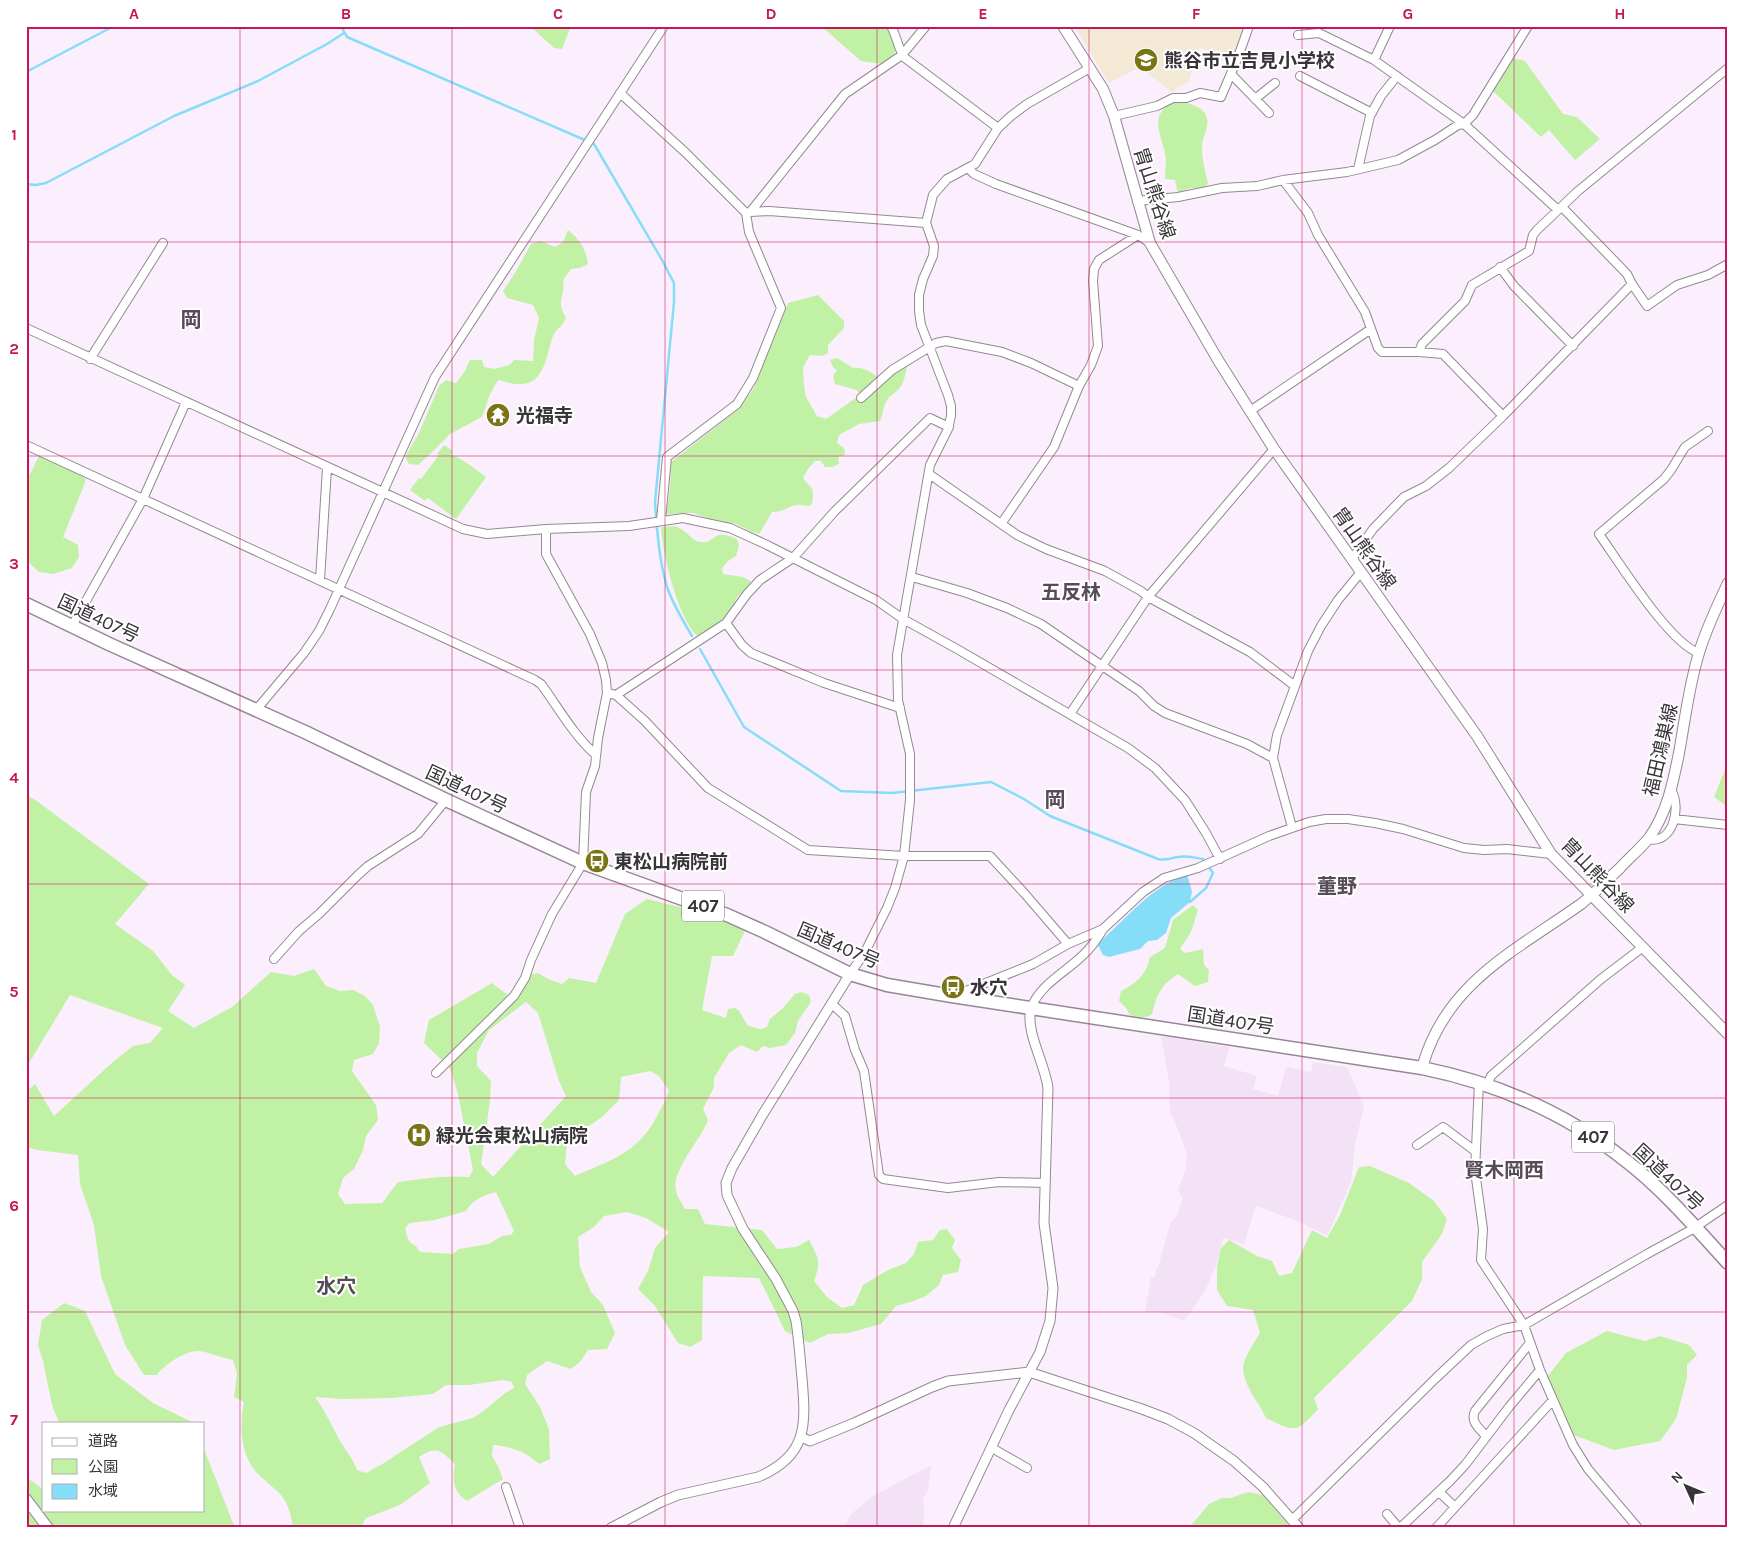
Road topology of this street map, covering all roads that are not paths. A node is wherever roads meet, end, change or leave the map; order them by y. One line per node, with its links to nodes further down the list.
1 (664, 26): 18 (street)
2 (891, 26): 10 (street)
3 (926, 26): 10 (street)
4 (1063, 26): 12 (main road, 胄山熊谷線)
5 (1249, 26): 14 (street)
6 (1390, 26): 11 (street)
7 (1528, 26): 23 (street)
8 (1321, 30): 9 (street); 11 (street)
9 (1298, 35)
10 (902, 55): 24 (street); 30 (street)
11 (1374, 60): 16 (street)
12 (1090, 68): 22 (main road, 胄山熊谷線); 24 (street)
13 (1728, 68): 29 (street)
14 (1231, 74): 19 (street); 22 (street)
15 (1300, 76): 21 (street)
16 (1397, 76): 21 (street); 23 (street)
17 (1274, 83): 19 (street)
18 (620, 93): 30 (street); 55 (street)
19 (1255, 99): 20 (street)
20 (1269, 113)
21 (1372, 113): 26 (street)
22 (1114, 116): 28 (main road, 胄山熊谷線)
23 (1464, 124): 26 (street); 29 (street)
24 (998, 128): 25 (street)
25 (969, 169): 31 (street); 32 (street)
26 (1358, 169): 27 (street)
27 (1283, 180): 28 (street); 39 (street)
28 (1138, 201): 34 (main road, 胄山熊谷線)
29 (1560, 208): 36 (street); 37 (street)
30 (748, 212): 31 (street); 57 (street)
31 (926, 223): 41 (street)
32 (1138, 235): 34 (street); 44 (street)
33 (163, 243): 43 (street)
34 (1150, 243): 47 (main road, 胄山熊谷線)
35 (1728, 264): 37 (street)
36 (1500, 267): 40 (street); 42 (street)
37 (1632, 284): 40 (street)
38 (26, 328): 43 (street)
39 (1371, 329): 42 (street); 47 (street)
40 (1573, 346): 48 (street)
41 (929, 348): 44 (street); 45 (street); 49 (street)
42 (1420, 352): 48 (street)
43 (90, 359): 46 (street)
44 (1080, 386): 58 (street)
45 (861, 398)
46 (186, 402): 53 (street); 56 (street)
47 (1250, 411): 52 (main road, 胄山熊谷線)
48 (1503, 416): 61 (street)
49 (949, 427): 54 (street); 60 (street)
50 (1708, 431): 72 (street)
51 (26, 445): 56 (street)
52 (1274, 448): 61 (main road, 胄山熊谷線); 67 (street)
53 (327, 468): 55 (street); 64 (street)
54 (929, 474): 58 (street); 63 (street)
55 (382, 494): 59 (street); 66 (street)
56 (143, 499): 64 (street); 71 (street)
57 (661, 520): 59 (street); 60 (street)
58 (1001, 524): 67 (street)
59 (546, 529): 75 (street)
60 (793, 558): 69 (street); 70 (street)
61 (1352, 559): 62 (main road, 胄山熊谷線)
62 (1361, 572): 74 (street); 88 (main road, 胄山熊谷線)
63 (912, 577): 69 (street); 73 (street)
64 (320, 580): 66 (street)
65 (1728, 583): 72 (main road, 福田鴻巣線)
66 (339, 589): 78 (street); 80 (street)
67 (1148, 597): 73 (street); 74 (street)
68 (26, 604): 71 (highway, 国道407号 / 407)
69 (904, 620): 77 (street); 79 (street)
70 (726, 623): 76 (street); 77 (street)
71 (72, 626): 78 (highway, 国道407号 / 407)
72 (1699, 654): 82 (main road, 福田鴻巣線)
73 (1101, 667): 79 (street); 81 (street)
74 (1295, 686): 81 (street)
75 (607, 693): 76 (street); 80 (street)
76 (616, 695): 89 (street)
77 (900, 708): 89 (street)
78 (256, 710): 83 (highway, 国道407号 / 407)
79 (1070, 714): 90 (street)
80 (596, 754): 91 (street)
81 (1273, 758): 86 (street)
82 (1671, 790): 84 (street); 87 (main road, 福田鴻巣線)
83 (446, 800): 91 (highway, 国道407号 / 407); 96 (street)
84 (1674, 819): 85 (street); 87 (street)
85 (1728, 825)
86 (1292, 827): 88 (street); 90 (street)
87 (1648, 838): 92 (main road, 福田鴻巣線)
88 (1551, 854): 92 (main road, 胄山熊谷線)
89 (904, 856): 94 (street); 97 (street)
90 (1220, 859): 93 (street)
91 (583, 863): 97 (highway, 国道407号 / 407); 103 (street)
92 (1592, 895): 95 (main road, 胄山熊谷線); 102 (main road, 福田鴻巣線)
93 (1103, 929): 94 (street); 100 (street)
94 (1068, 944): 98 (street)
95 (1643, 947): 101 (main road, 胄山熊谷線); 104 (street)
96 (274, 959)
97 (850, 974): 98 (highway, 国道407号 / 407); 99 (street)
98 (952, 996): 100 (highway, 国道407号 / 407)
99 (832, 1004): 107 (street); 117 (street)
100 (1031, 1008): 102 (highway, 国道407号 / 407); 107 (street)
101 (1728, 1034)
102 (1422, 1068): 104 (highway, 国道407号 / 407)
103 (436, 1072)
104 (1483, 1083): 106 (street); 109 (highway, 国道407号 / 407)
105 (1418, 1146): 106 (street)
106 (1475, 1151): 111 (street)
107 (1045, 1183): 114 (street)
108 (1728, 1205): 109 (street)
109 (1696, 1227): 110 (highway, 国道407号 / 407); 111 (street)
110 (1728, 1263)
111 (1524, 1325): 112 (street); 125 (street)
112 (1530, 1342): 113 (street); 116 (street)
113 (1540, 1370): 115 (street); 116 (street)
114 (1030, 1372): 117 (street); 118 (street); 125 (street)
115 (1553, 1400): 123 (street); 133 (street)
116 (1486, 1436): 121 (street)
117 (801, 1437): 128 (street)
118 (992, 1448): 119 (street); 129 (street)
119 (1027, 1468)
120 (506, 1487): 127 (street)
121 (1439, 1492): 123 (street); 131 (street)
122 (26, 1499): 126 (main road)
123 (1455, 1507): 132 (street)
124 (1387, 1514): 131 (street)
125 (1292, 1520): 130 (street)
126 (48, 1528)
127 (520, 1528)
128 (611, 1528)
129 (954, 1528)
130 (1299, 1528)
131 (1399, 1528)
132 (1436, 1528)
133 (1638, 1528)

